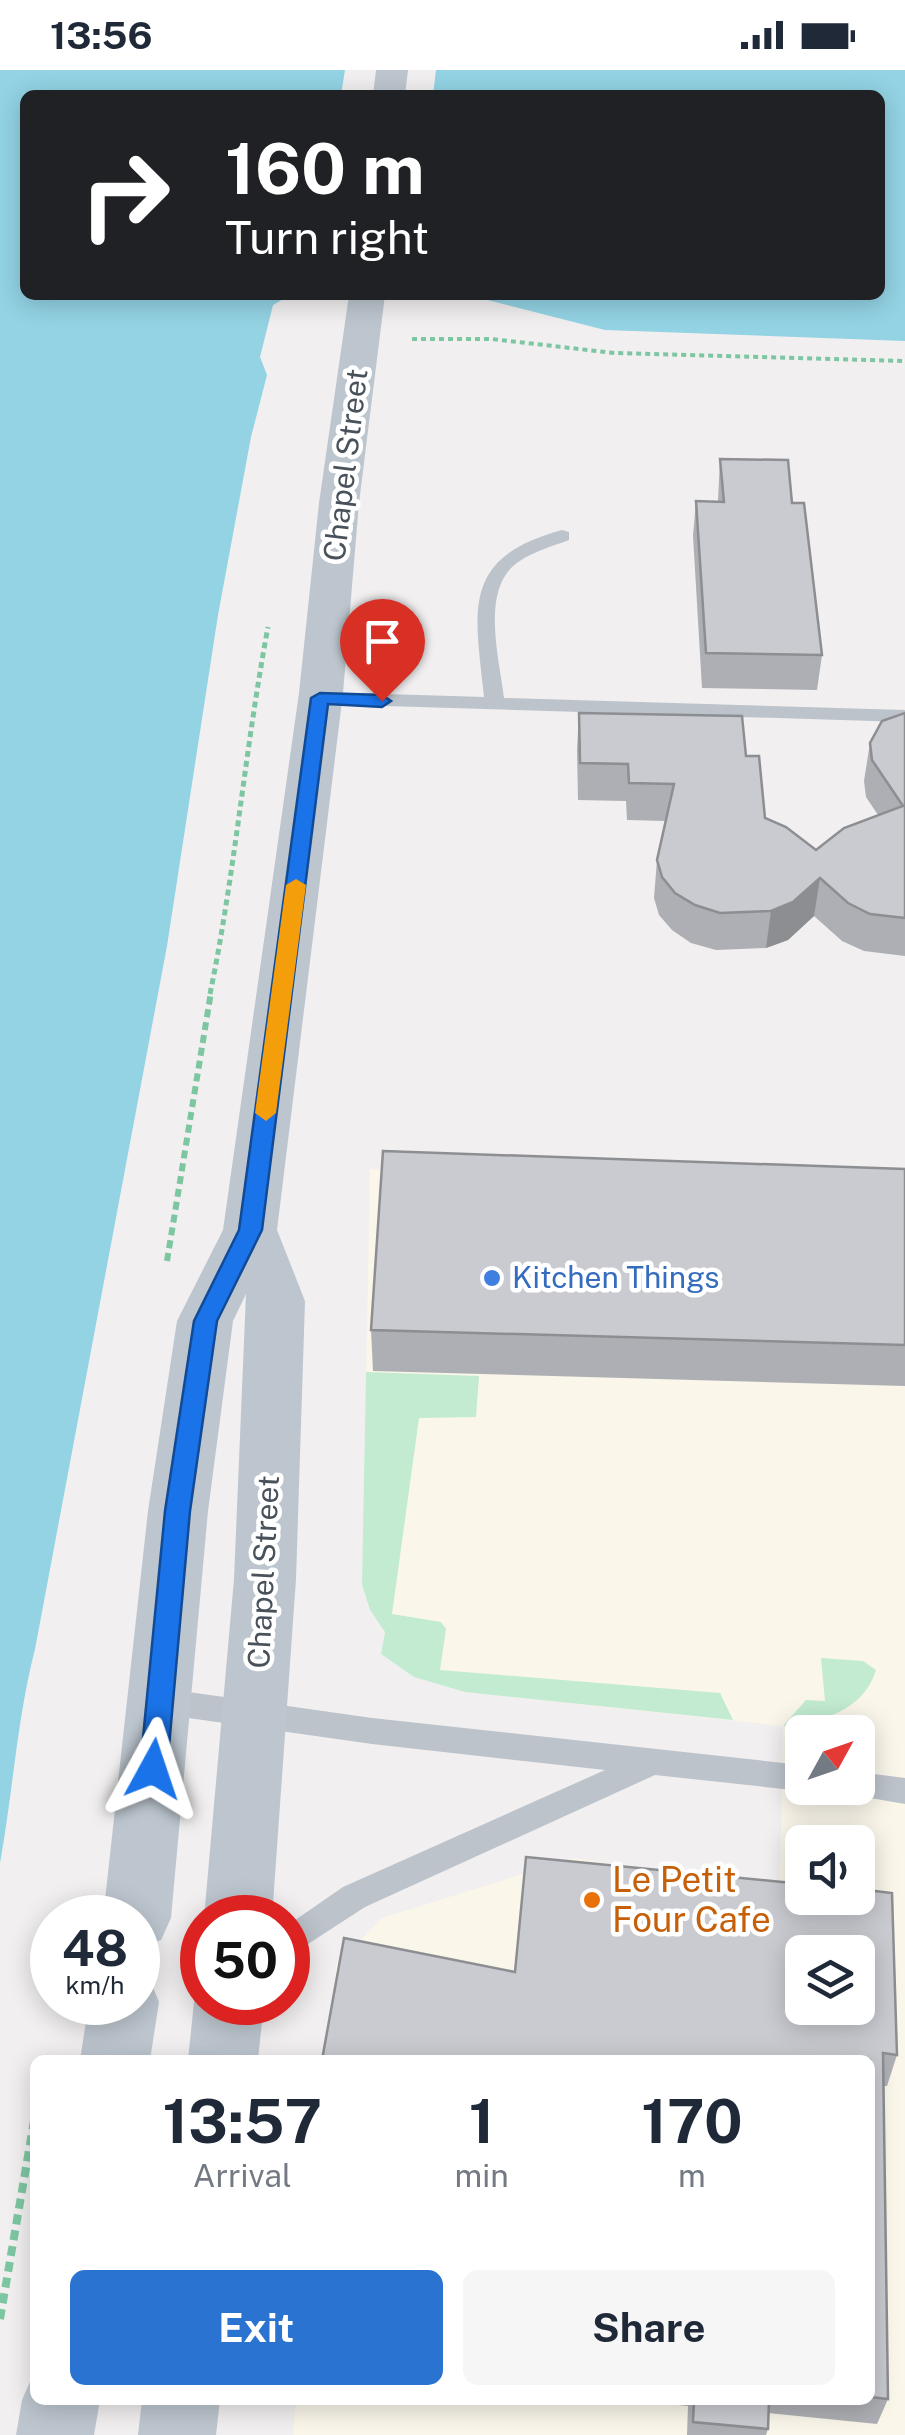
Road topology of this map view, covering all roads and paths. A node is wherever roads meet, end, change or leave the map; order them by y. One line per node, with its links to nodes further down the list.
1 (376, 314): 2 (path); 4 (main road, Chapel Street)
2 (905, 362)
3 (562, 536): 5 (lane)
4 (320, 698): 5 (lane); 7 (main road, Chapel Street)
5 (495, 704): 6 (lane)
6 (905, 716)
7 (250, 1230): 8 (main road, Chapel Street); 9 (main road, Chapel Street)
8 (160, 1701): 9 (lane); 14 (main road, Chapel Street)
9 (254, 1714): 10 (lane); 15 (main road, Chapel Street)
10 (655, 1761): 11 (lane); 16 (lane)
11 (785, 1776)
12 (875, 1788): 13 (lane)
13 (905, 1792)
14 (139, 1895)
15 (240, 1895)
16 (310, 1927)
17 (121, 2025): 19 (main road)
18 (227, 2025): 20 (main road)
19 (117, 2055)
20 (224, 2055)
21 (30, 2144): 22 (path)
22 (0, 2318)
23 (60, 2405): 25 (main road)
24 (180, 2405): 26 (main road)
25 (55, 2435)
26 (176, 2435)

